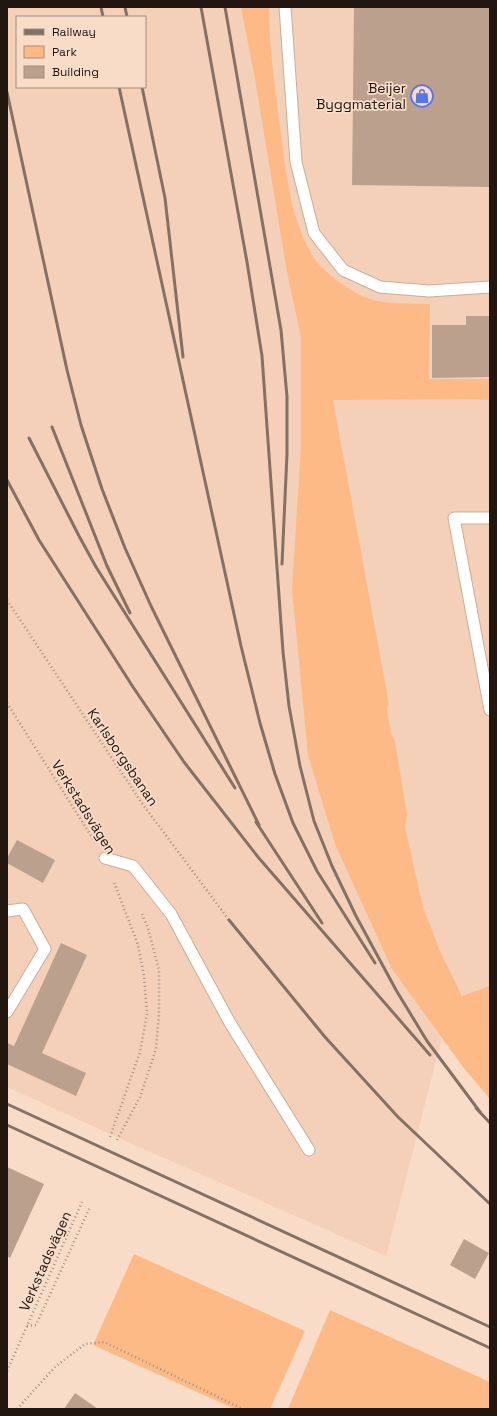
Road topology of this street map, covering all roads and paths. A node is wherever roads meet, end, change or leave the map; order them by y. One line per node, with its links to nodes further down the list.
1 (285, 7): 2 (lane)
2 (490, 287)
3 (490, 518): 6 (lane)
4 (7, 600): 10 (path, Karlsborgsbanan)
5 (7, 703): 7 (path, Verkstadsvägen)
6 (490, 710)
7 (105, 858): 12 (path, Verkstadsvägen); 14 (lane)
8 (139, 906): 13 (path)
9 (7, 911): 11 (lane)
10 (230, 920)
11 (7, 1012)
12 (110, 1137)
13 (117, 1140)
14 (309, 1150)
15 (82, 1202): 17 (path, Verkstadsvägen)
16 (90, 1207): 17 (path)
17 (27, 1326): 18 (path, Verkstadsvägen)
18 (7, 1371)
19 (17, 1409): 20 (path)
20 (243, 1409)

